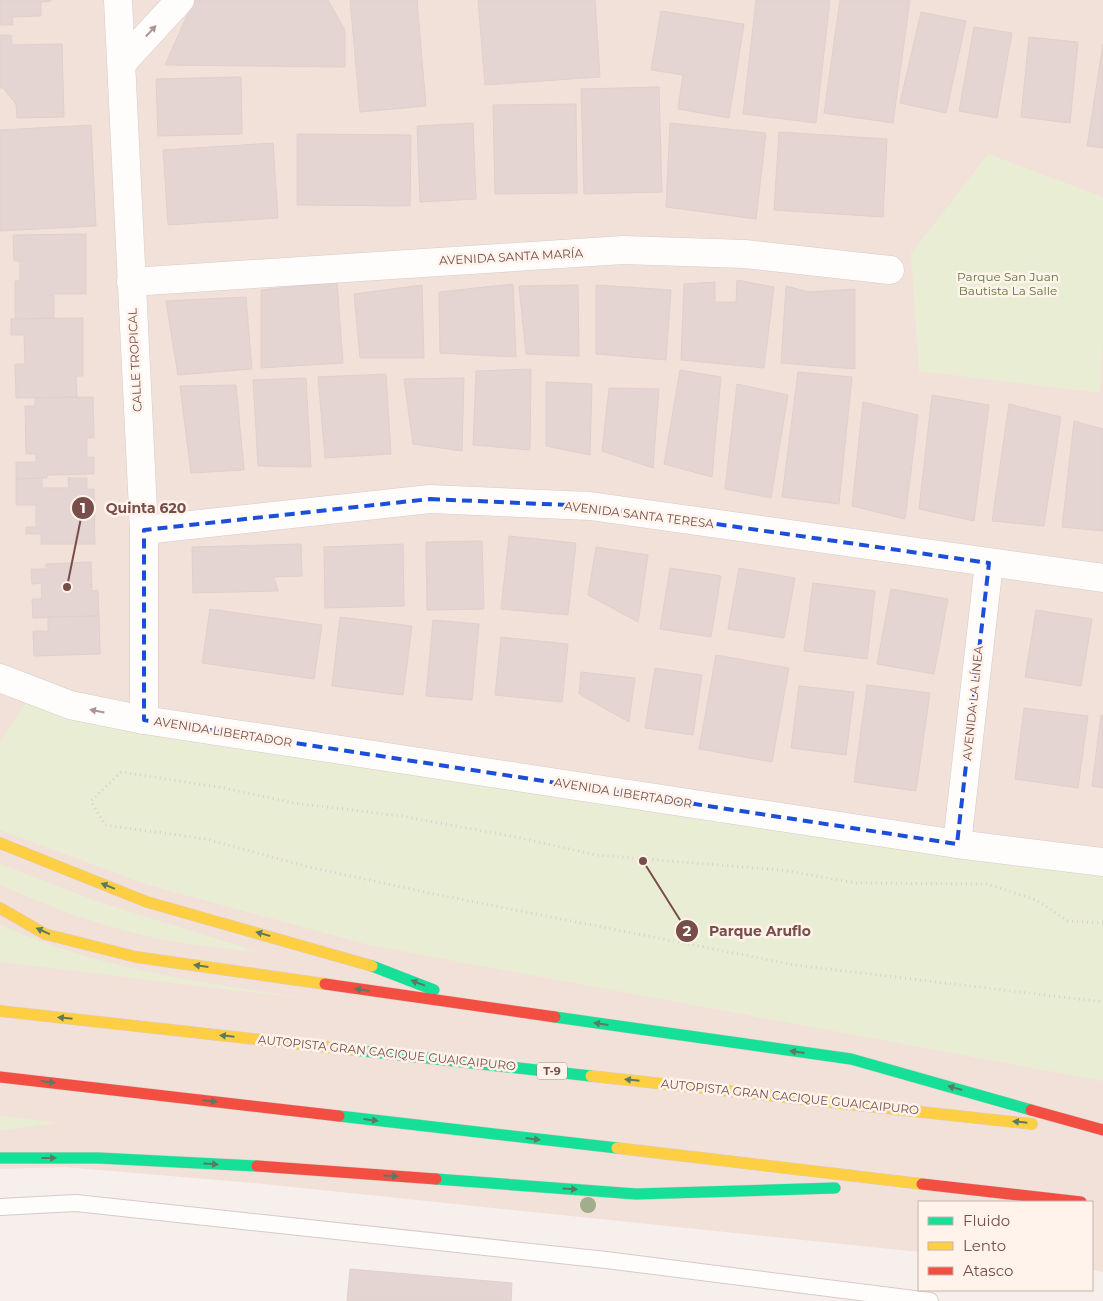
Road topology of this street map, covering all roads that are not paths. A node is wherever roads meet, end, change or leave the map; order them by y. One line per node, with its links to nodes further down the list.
1 (118, 0): 3 (street, CALLE TROPICAL)
2 (180, 0): 3 (street, one-way to 2)
3 (122, 63): 5 (street, CALLE TROPICAL)
4 (890, 270): 5 (street, AVENIDA SANTA MARÍA)
5 (130, 282): 6 (street, CALLE TROPICAL)
6 (144, 530): 7 (street, AVENIDA SANTA TERESA); 10 (street, CALLE TROPICAL)
7 (989, 563): 8 (street, AVENIDA SANTA TERESA); 12 (street, AVENIDA LA LÍNEA)
8 (1103, 578)
9 (0, 678): 10 (street, AVENIDA LIBERTADOR, one-way to 9)
10 (144, 720): 12 (street, AVENIDA LIBERTADOR)
11 (0, 843): 15 (highway, one-way to 11)
12 (958, 844): 13 (street, AVENIDA LIBERTADOR)
13 (1103, 862)
14 (0, 908): 15 (highway, one-way to 14)
15 (479, 1007): 18 (highway, one-way to 15)
16 (0, 1011): 18 (highway, AUTOPISTA GRAN CACIQUE GUAICAIPURO / T-9, one-way to 16)
17 (0, 1076): 20 (highway, one-way to 20)
18 (1103, 1131)
19 (0, 1158): 20 (highway, one-way to 20)
20 (929, 1185): 21 (highway)
21 (1072, 1201)
22 (0, 1207): 23 (lane)
23 (930, 1301)

